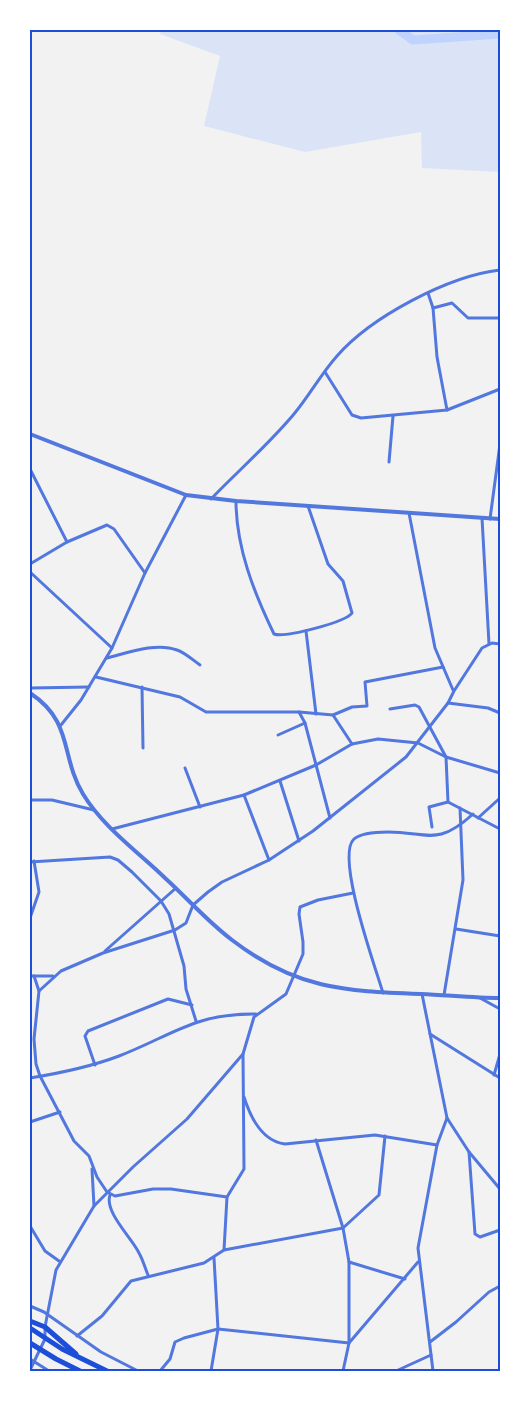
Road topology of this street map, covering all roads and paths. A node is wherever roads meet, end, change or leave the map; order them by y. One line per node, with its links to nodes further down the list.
1 (500, 270): 2 (street)
2 (428, 293): 3 (street); 5 (street)
3 (432, 308): 4 (street); 7 (street)
4 (500, 318)
5 (324, 372): 8 (street); 16 (street)
6 (500, 389): 7 (street)
7 (447, 410): 8 (street)
8 (393, 416): 13 (street)
9 (30, 434): 10 (street)
10 (36, 436): 11 (street); 15 (street)
11 (30, 440)
12 (500, 444): 21 (street)
13 (389, 462)
14 (30, 469): 23 (street)
15 (186, 495): 16 (street); 26 (street)
16 (211, 499): 17 (street)
17 (236, 502): 18 (street); 27 (street)
18 (308, 506): 19 (street); 27 (street)
19 (409, 512): 20 (street); 33 (street)
20 (482, 518): 21 (street); 28 (street)
21 (490, 518): 22 (street)
22 (500, 519)
23 (67, 542): 24 (street); 26 (street)
24 (30, 564)
25 (30, 572): 30 (street)
26 (145, 573): 30 (street)
27 (306, 630): 44 (street)
28 (489, 644): 29 (street); 38 (street)
29 (500, 644)
30 (112, 648): 31 (street)
31 (107, 658): 32 (street); 34 (street)
32 (200, 665)
33 (443, 667): 38 (street); 45 (street)
34 (96, 677): 35 (street); 37 (street)
35 (142, 687): 42 (street); 52 (street)
36 (30, 688): 37 (street)
37 (89, 688): 47 (street)
38 (454, 691): 40 (street)
39 (30, 694): 47 (street)
40 (448, 703): 43 (street); 48 (street)
41 (390, 709): 48 (street)
42 (299, 712): 44 (street); 46 (street)
43 (500, 713)
44 (316, 715): 45 (street)
45 (333, 715): 51 (street)
46 (305, 723): 49 (street); 54 (street)
47 (61, 725): 64 (street)
48 (431, 726): 50 (street); 53 (street)
49 (278, 735)
50 (418, 743): 51 (street); 53 (street); 66 (street)
51 (352, 744): 54 (street)
52 (143, 748)
53 (446, 757): 56 (street); 61 (street)
54 (316, 765): 57 (street); 66 (street)
55 (185, 768): 62 (street)
56 (500, 773)
57 (280, 781): 58 (street); 72 (street)
58 (244, 795): 62 (street); 73 (street)
59 (500, 798): 67 (street)
60 (30, 800): 64 (street)
61 (448, 802): 63 (street); 69 (street)
62 (200, 807): 70 (street)
63 (460, 807): 65 (street); 68 (street)
64 (95, 810): 70 (street)
65 (472, 814): 67 (street); 68 (street)
66 (330, 818): 72 (street)
67 (478, 818): 71 (street)
68 (460, 826): 76 (street); 80 (street)
69 (432, 827)
70 (112, 828): 75 (street)
71 (499, 828)
72 (299, 841): 73 (street)
73 (269, 860): 78 (street)
74 (32, 862): 77 (street); 79 (street)
75 (176, 888): 77 (street); 78 (street)
76 (353, 893): 86 (street); 88 (street)
77 (161, 901): 81 (street); 83 (street)
78 (194, 905): 81 (street); 86 (street)
79 (30, 918)
80 (456, 929): 82 (street); 90 (street)
81 (175, 930): 83 (street); 93 (street)
82 (500, 936)
83 (102, 953): 85 (street)
84 (32, 976): 85 (street); 87 (street)
85 (53, 976): 87 (street)
86 (294, 977): 88 (street); 96 (street)
87 (38, 991): 97 (street)
88 (383, 993): 89 (street)
89 (422, 994): 90 (street); 99 (street)
90 (444, 995): 91 (street)
91 (480, 998): 92 (street); 94 (street)
92 (500, 998)
93 (192, 1005): 98 (street); 102 (street)
94 (500, 1009)
95 (30, 1014): 97 (street)
96 (257, 1014): 98 (street); 100 (street)
97 (35, 1015): 104 (street)
98 (196, 1021): 102 (street)
99 (430, 1034): 103 (street); 109 (street)
100 (244, 1054): 107 (street); 117 (street)
101 (500, 1054): 103 (street)
102 (95, 1065): 104 (street)
103 (494, 1075): 106 (street)
104 (40, 1076): 105 (street); 108 (street)
105 (30, 1078)
106 (500, 1078)
107 (244, 1096): 112 (street); 118 (street)
108 (60, 1112): 110 (street); 115 (street)
109 (447, 1118): 113 (street); 114 (street)
110 (30, 1122)
111 (385, 1136): 112 (street); 113 (street); 121 (street)
112 (316, 1140): 121 (street)
113 (437, 1145): 127 (street)
114 (469, 1152): 116 (street); 122 (street)
115 (92, 1166): 117 (street); 119 (street)
116 (500, 1189)
117 (108, 1194): 118 (street); 119 (street); 128 (street)
118 (227, 1197): 123 (street)
119 (94, 1206): 125 (street)
120 (30, 1226): 125 (street)
121 (343, 1228): 123 (street); 126 (street)
122 (500, 1230)
123 (224, 1250): 124 (street)
124 (214, 1258): 128 (street); 136 (street)
125 (60, 1261): 132 (street)
126 (349, 1262): 129 (street); 141 (street)
127 (418, 1262): 129 (street); 139 (street)
128 (148, 1275): 137 (street)
129 (405, 1279): 141 (street)
130 (500, 1286): 139 (street)
131 (30, 1306): 132 (street)
132 (48, 1316): 134 (street); 137 (street)
133 (30, 1321): 134 (main road)
134 (45, 1327): 138 (street); 145 (main road)
135 (30, 1328): 138 (main road)
136 (218, 1329): 141 (street); 151 (street); 152 (street)
137 (76, 1336): 150 (street)
138 (45, 1339): 142 (street); 145 (main road)
139 (430, 1342): 143 (street)
140 (30, 1343): 142 (main road)
141 (350, 1343): 153 (street)
142 (40, 1350): 144 (street); 148 (main road)
143 (431, 1355): 154 (street); 155 (street)
144 (32, 1360): 146 (street); 147 (street)
145 (89, 1362): 149 (main road)
146 (30, 1370)
147 (49, 1371)
148 (80, 1371)
149 (107, 1371)
150 (138, 1371)
151 (160, 1371)
152 (211, 1371)
153 (343, 1371)
154 (396, 1371)
155 (433, 1371)

